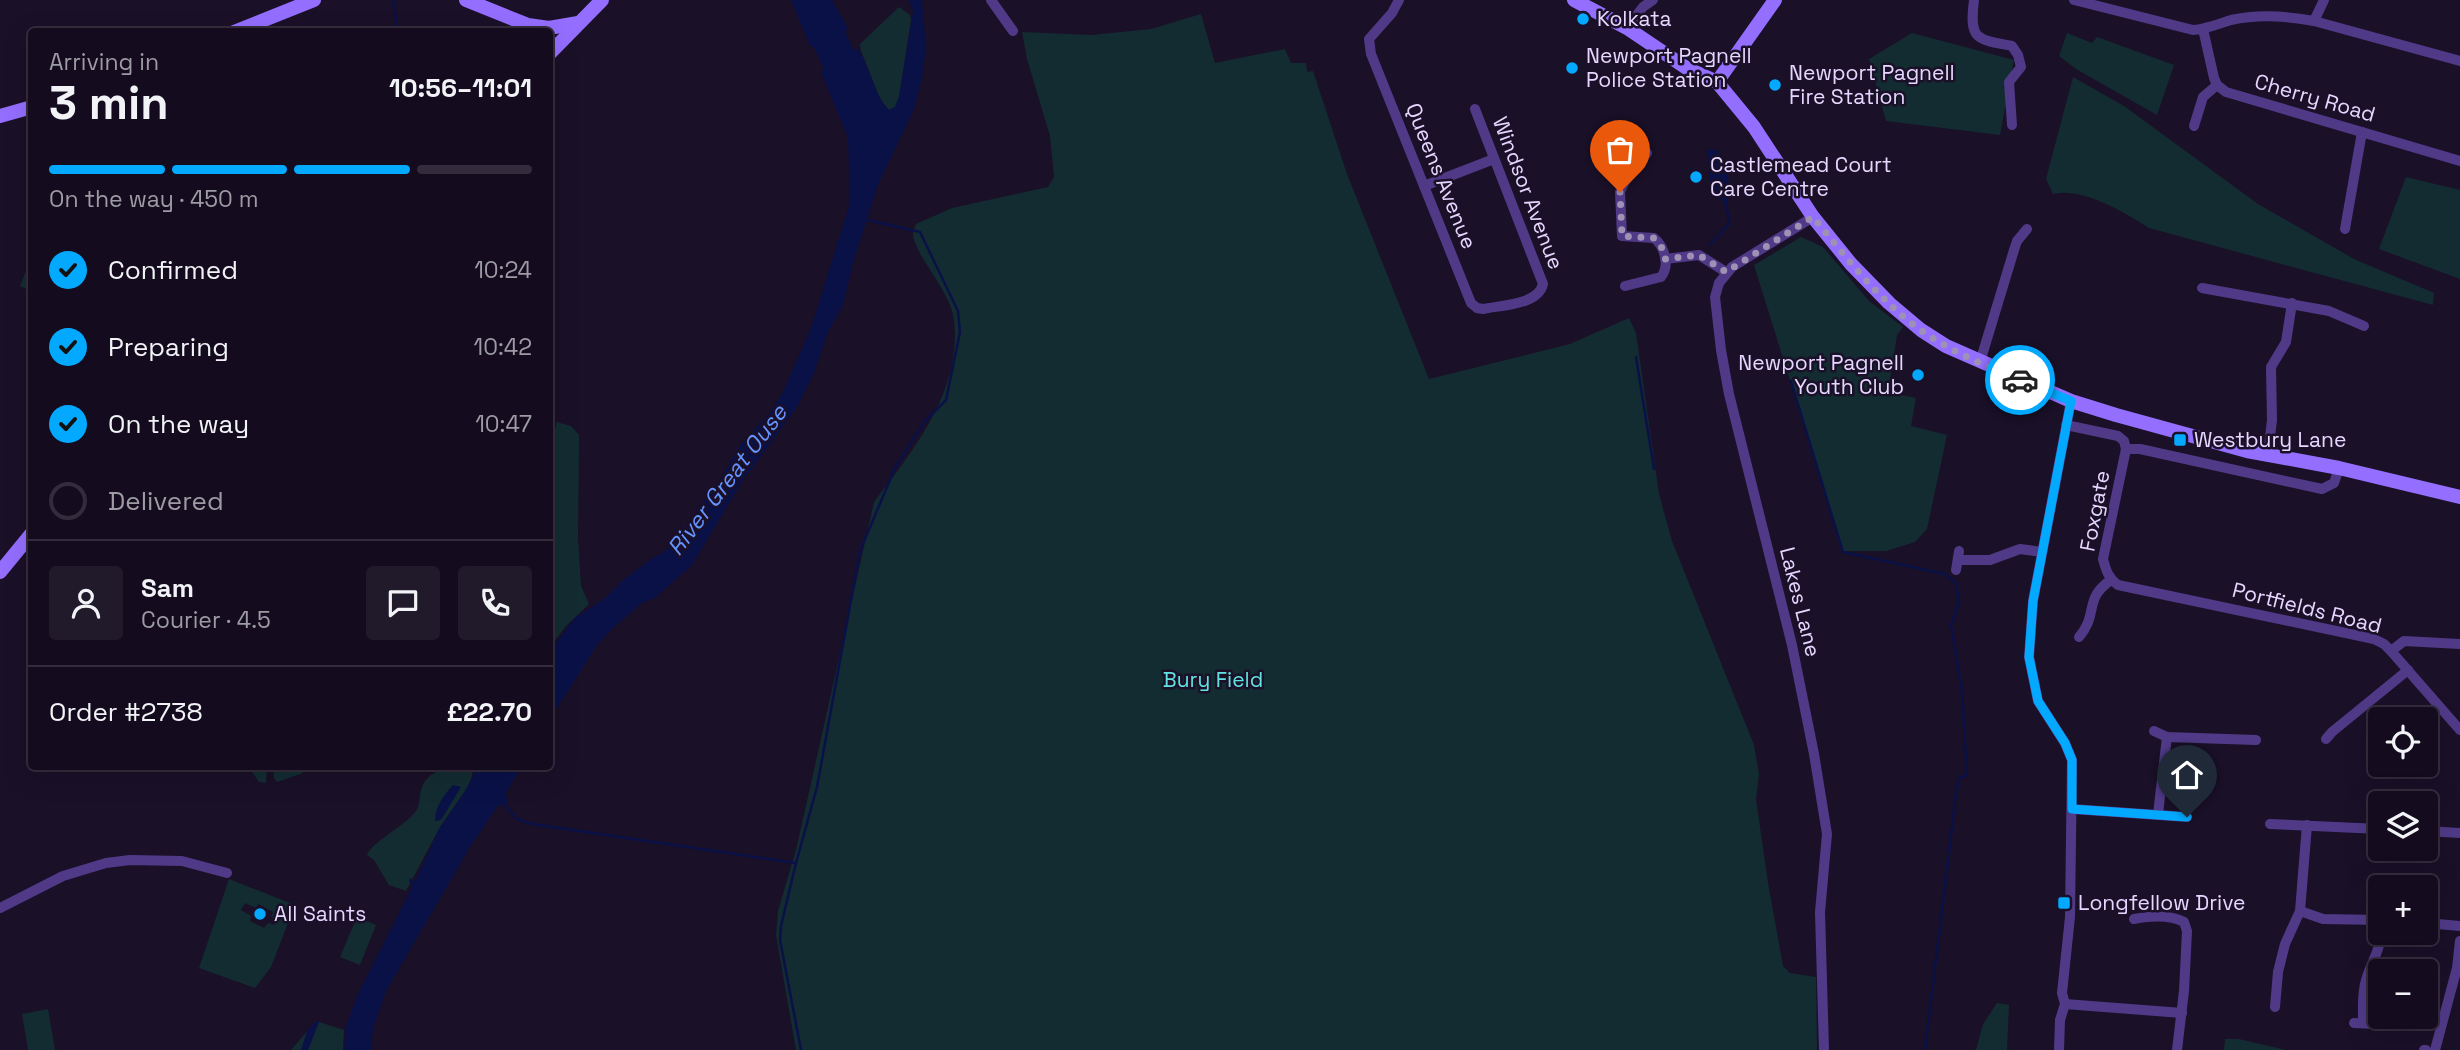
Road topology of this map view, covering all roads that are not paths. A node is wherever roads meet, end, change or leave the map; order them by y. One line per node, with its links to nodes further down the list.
1 (314, 0): 14 (street)
2 (466, 0): 15 (street)
3 (991, 0): 19 (street)
4 (1399, 0): 33 (street, Queens Avenue)
5 (1574, 0): 17 (street)
6 (1653, 0): 17 (street)
7 (1775, 0): 22 (street)
8 (1974, 0): 27 (street)
9 (2074, 0): 18 (street)
10 (2325, 0): 12 (street)
11 (597, 4): 13 (street)
12 (2314, 21): 18 (street); 21 (street)
13 (578, 23): 16 (street); 20 (street)
14 (243, 28)
15 (527, 28)
16 (549, 28)
17 (1627, 28): 22 (street)
18 (2203, 29): 23 (street)
19 (1013, 31)
20 (553, 50)
21 (2460, 61)
22 (1717, 82): 34 (street)
23 (2217, 85): 28 (street); 29 (street, Cherry Road)
24 (28, 108): 26 (street)
25 (1475, 109): 31 (street, Windsor Avenue)
26 (0, 116)
27 (2012, 125)
28 (2194, 126)
29 (2362, 132): 32 (street, Cherry Road); 36 (street)
30 (1647, 153): 37 (street)
31 (1494, 159): 33 (street); 41 (street, Windsor Avenue)
32 (2460, 161)
33 (1424, 186): 41 (street, Queens Avenue)
34 (1813, 217): 38 (street); 44 (street)
35 (2027, 229): 44 (street)
36 (2345, 229)
37 (1665, 259): 38 (street); 39 (street)
38 (1726, 272): 86 (street, Lakes Lane)
39 (1625, 286)
40 (2202, 288): 42 (street)
41 (1541, 291)
42 (2292, 303): 43 (street); 48 (street)
43 (2364, 326)
44 (1980, 362): 45 (street)
45 (2071, 401): 46 (street); 48 (street)
46 (2066, 425): 47 (street, Foxgate); 52 (street)
47 (2126, 449): 49 (street); 55 (street, Foxgate)
48 (2268, 455): 49 (street)
49 (2339, 468): 50 (street)
50 (2460, 497)
51 (28, 538): 54 (street)
52 (2042, 552): 53 (street); 65 (street)
53 (1958, 560)
54 (0, 572)
55 (2111, 580): 56 (street, Foxgate); 58 (street, Portfields Road)
56 (2079, 637)
57 (2460, 644): 58 (street)
58 (2391, 651): 59 (street, Portfields Road)
59 (2408, 670): 60 (street, Portfields Road); 63 (street)
60 (2460, 730)
61 (2154, 731): 62 (street)
62 (2167, 737): 64 (street); 66 (street)
63 (2326, 739)
64 (2256, 740)
65 (2072, 809): 66 (street); 83 (street)
66 (2158, 814): 67 (street)
67 (2187, 817)
68 (2270, 824): 69 (street)
69 (2307, 825): 70 (street); 75 (street)
70 (2368, 828)
71 (2438, 832): 72 (street)
72 (2460, 833)
73 (227, 873): 74 (street)
74 (0, 908)
75 (2300, 911): 77 (street); 82 (street)
76 (2134, 919): 84 (street)
77 (2368, 920)
78 (2438, 924): 79 (street)
79 (2460, 926)
80 (2460, 941): 89 (street)
81 (2380, 945): 85 (street)
82 (2272, 1000)
83 (2065, 1004): 84 (street); 87 (street)
84 (2182, 1013): 88 (street)
85 (2364, 1023)
86 (1824, 1050)
87 (2059, 1050)
88 (2177, 1050)
89 (2434, 1050)

